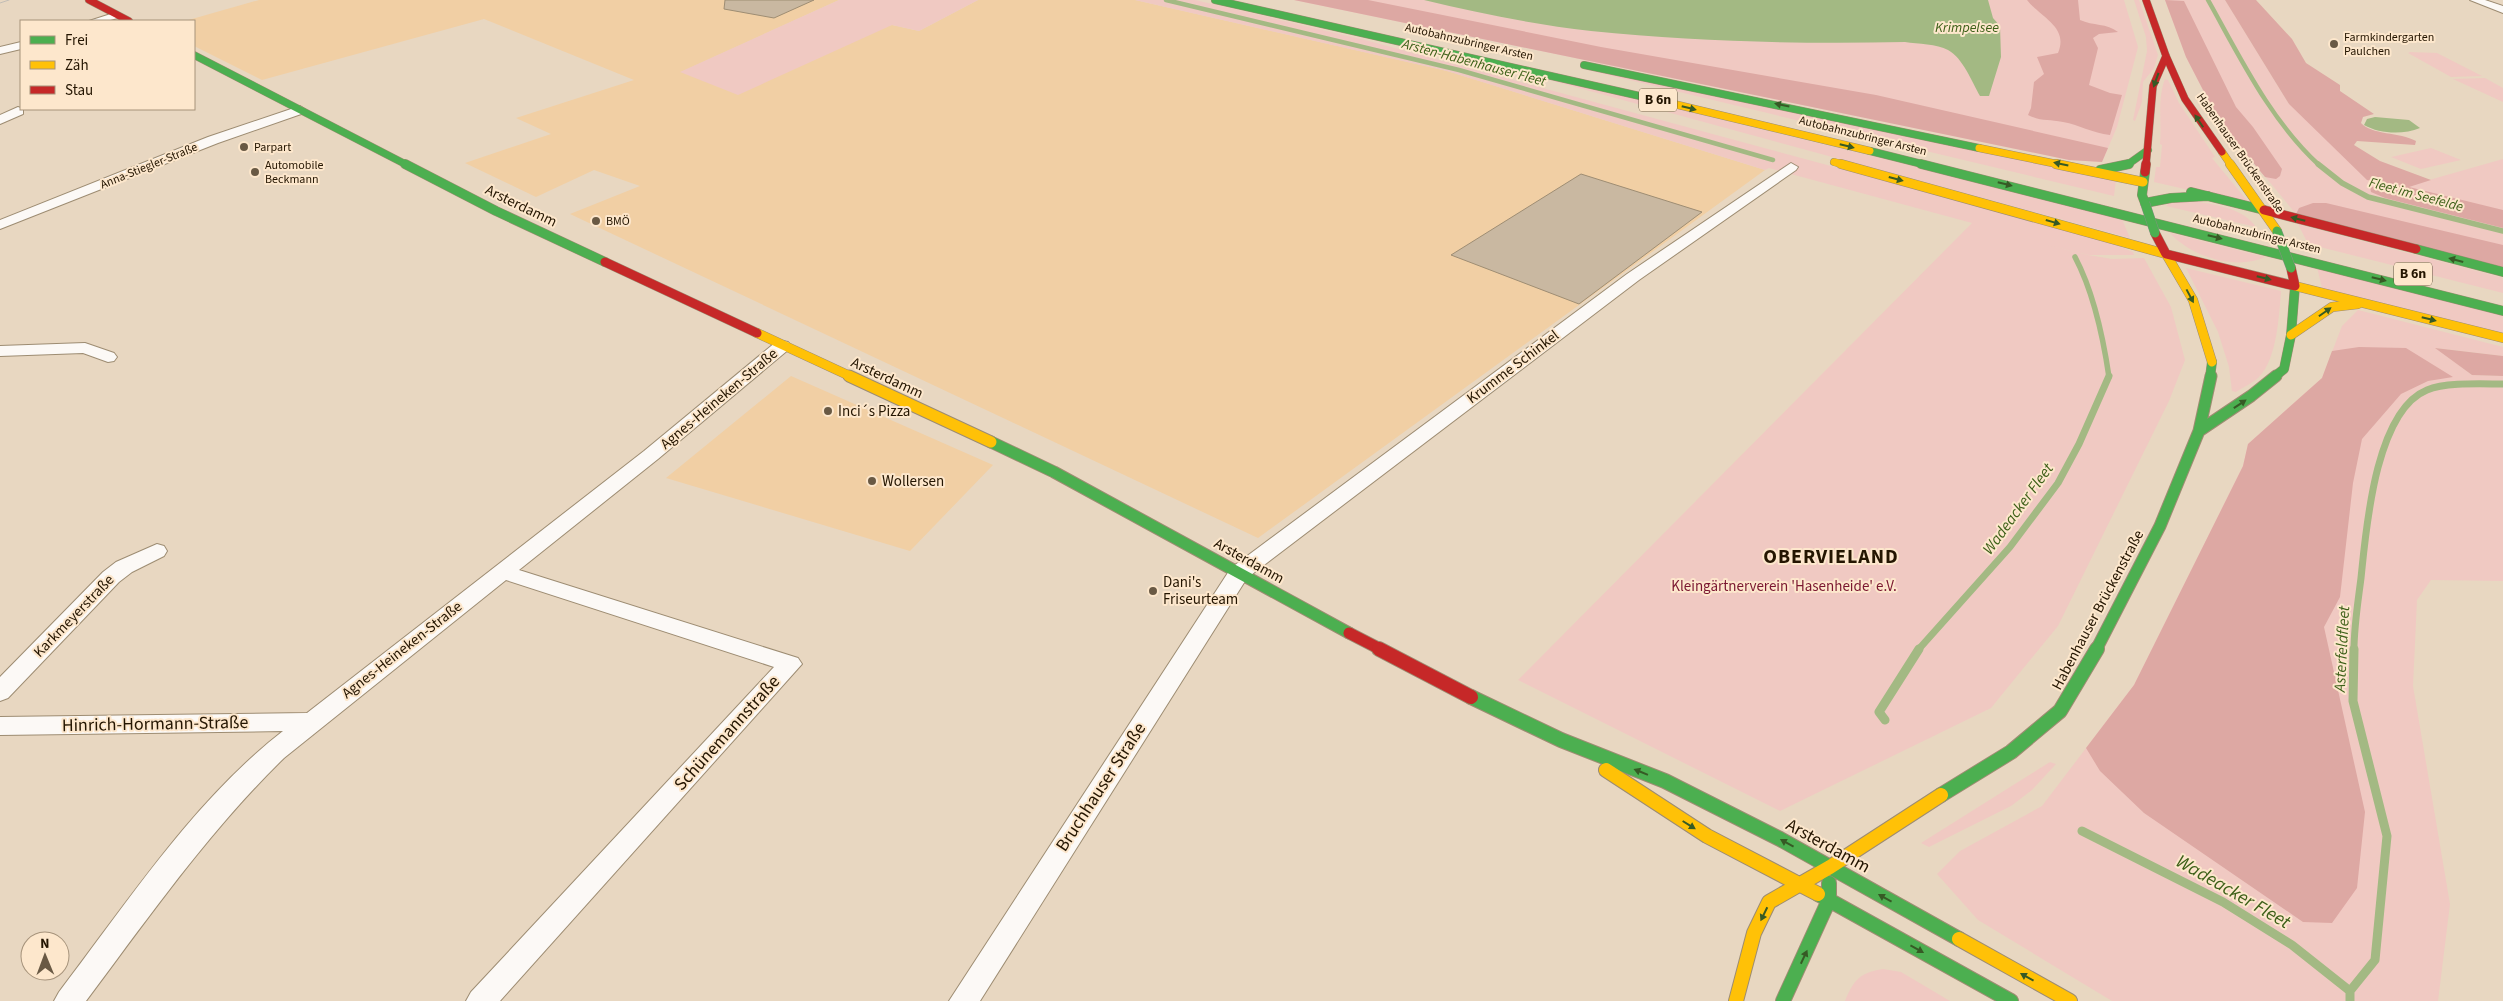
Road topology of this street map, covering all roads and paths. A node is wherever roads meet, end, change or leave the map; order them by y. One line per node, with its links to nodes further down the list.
1 (88, 0): 7 (main road)
2 (1214, 0): 12 (main road, Autobahnzubringer Arsten / B 6n)
3 (1252, 0): 10 (main road, Autobahnzubringer Arsten / B 6n)
4 (2146, 0): 16 (main road, Habenhauser Brückenstraße)
5 (2475, 0): 6 (street)
6 (2503, 10)
7 (116, 15): 8 (street); 9 (main road)
8 (98, 20)
9 (127, 20)
10 (1413, 34): 11 (main road); 27 (main road, Autobahnzubringer Arsten / B 6n)
11 (1430, 36)
12 (1397, 39): 18 (main road); 42 (main road, Autobahnzubringer Arsten / B 6n, one-way to 42)
13 (20, 44): 14 (street)
14 (0, 51)
15 (195, 56): 19 (main road, Arsterdamm)
16 (2166, 56): 22 (main road, Habenhauser Brückenstraße, one-way to 22); 32 (main road, Habenhauser Brückenstraße, one-way to 16)
17 (1576, 63): 25 (main road, one-way to 17)
18 (1619, 104)
19 (300, 110): 33 (street, Anna-Stiegler-Straße); 45 (main road, Arsterdamm)
20 (18, 111): 21 (street)
21 (0, 120)
22 (2148, 146): 25 (main road); 26 (main road, Habenhauser Brückenstraße)
23 (1820, 158): 36 (main road, one-way to 36)
24 (1791, 167): 51 (street, Krumme Schinkel)
25 (2090, 171): 26 (main road)
26 (2143, 182): 28 (main road); 29 (main road, Habenhauser Brückenstraße)
27 (2075, 191)
28 (2208, 196): 31 (main road); 32 (main road)
29 (2143, 199): 31 (main road); 36 (main road, Habenhauser Brückenstraße, bridge)
30 (2131, 204): 31 (main road)
31 (2159, 205)
32 (2264, 210): 34 (main road, Habenhauser Brückenstraße); 39 (main road, one-way to 32)
33 (0, 225)
34 (2273, 235): 35 (main road, Autobahnzubringer Arsten); 37 (main road, Habenhauser Brückenstraße, bridge)
35 (2296, 245)
36 (2166, 254): 38 (main road); 48 (main road, Habenhauser Brückenstraße, one-way to 48)
37 (2290, 263): 38 (main road); 40 (main road, Habenhauser Brückenstraße)
38 (2216, 266): 40 (main road, one-way to 40)
39 (2503, 272)
40 (2295, 286): 41 (main road); 43 (main road, Habenhauser Brückenstraße)
41 (2365, 303): 43 (main road, one-way to 41); 44 (main road, one-way to 44)
42 (2503, 311)
43 (2291, 335): 48 (main road, Habenhauser Brückenstraße, one-way to 43)
44 (2503, 338)
45 (782, 346): 50 (street, Agnes-Heineken-Straße); 51 (main road, Arsterdamm)
46 (0, 351): 47 (street)
47 (108, 356)
48 (2199, 431): 56 (main road, Habenhauser Brückenstraße)
49 (157, 551): 52 (street, Karkmeyerstraße)
50 (504, 572): 53 (street, Agnes-Heineken-Straße); 60 (street, Schünemannstraße)
51 (1239, 573): 55 (main road, Arsterdamm); 61 (street, Bruchhauser Straße)
52 (0, 692)
53 (309, 722): 54 (street, Hinrich-Hormann-Straße); 59 (street, Agnes-Heineken-Straße)
54 (0, 726)
55 (1561, 740): 56 (main road, Arsterdamm, one-way to 55); 57 (main road, Arsterdamm, one-way to 57)
56 (1830, 867): 57 (main road, Habenhauser Brückenstraße); 58 (main road); 65 (main road, Arsterdamm, one-way to 56)
57 (1800, 884): 58 (main road, Arsterdamm); 62 (main road, Habenhauser Brückenstraße, one-way to 62)
58 (1829, 900): 63 (main road, one-way to 58); 64 (main road, Arsterdamm, one-way to 64)
59 (68, 1001)
60 (481, 1001)
61 (964, 1001)
62 (1736, 1001)
63 (1783, 1001)
64 (2011, 1001)
65 (2070, 1001)

